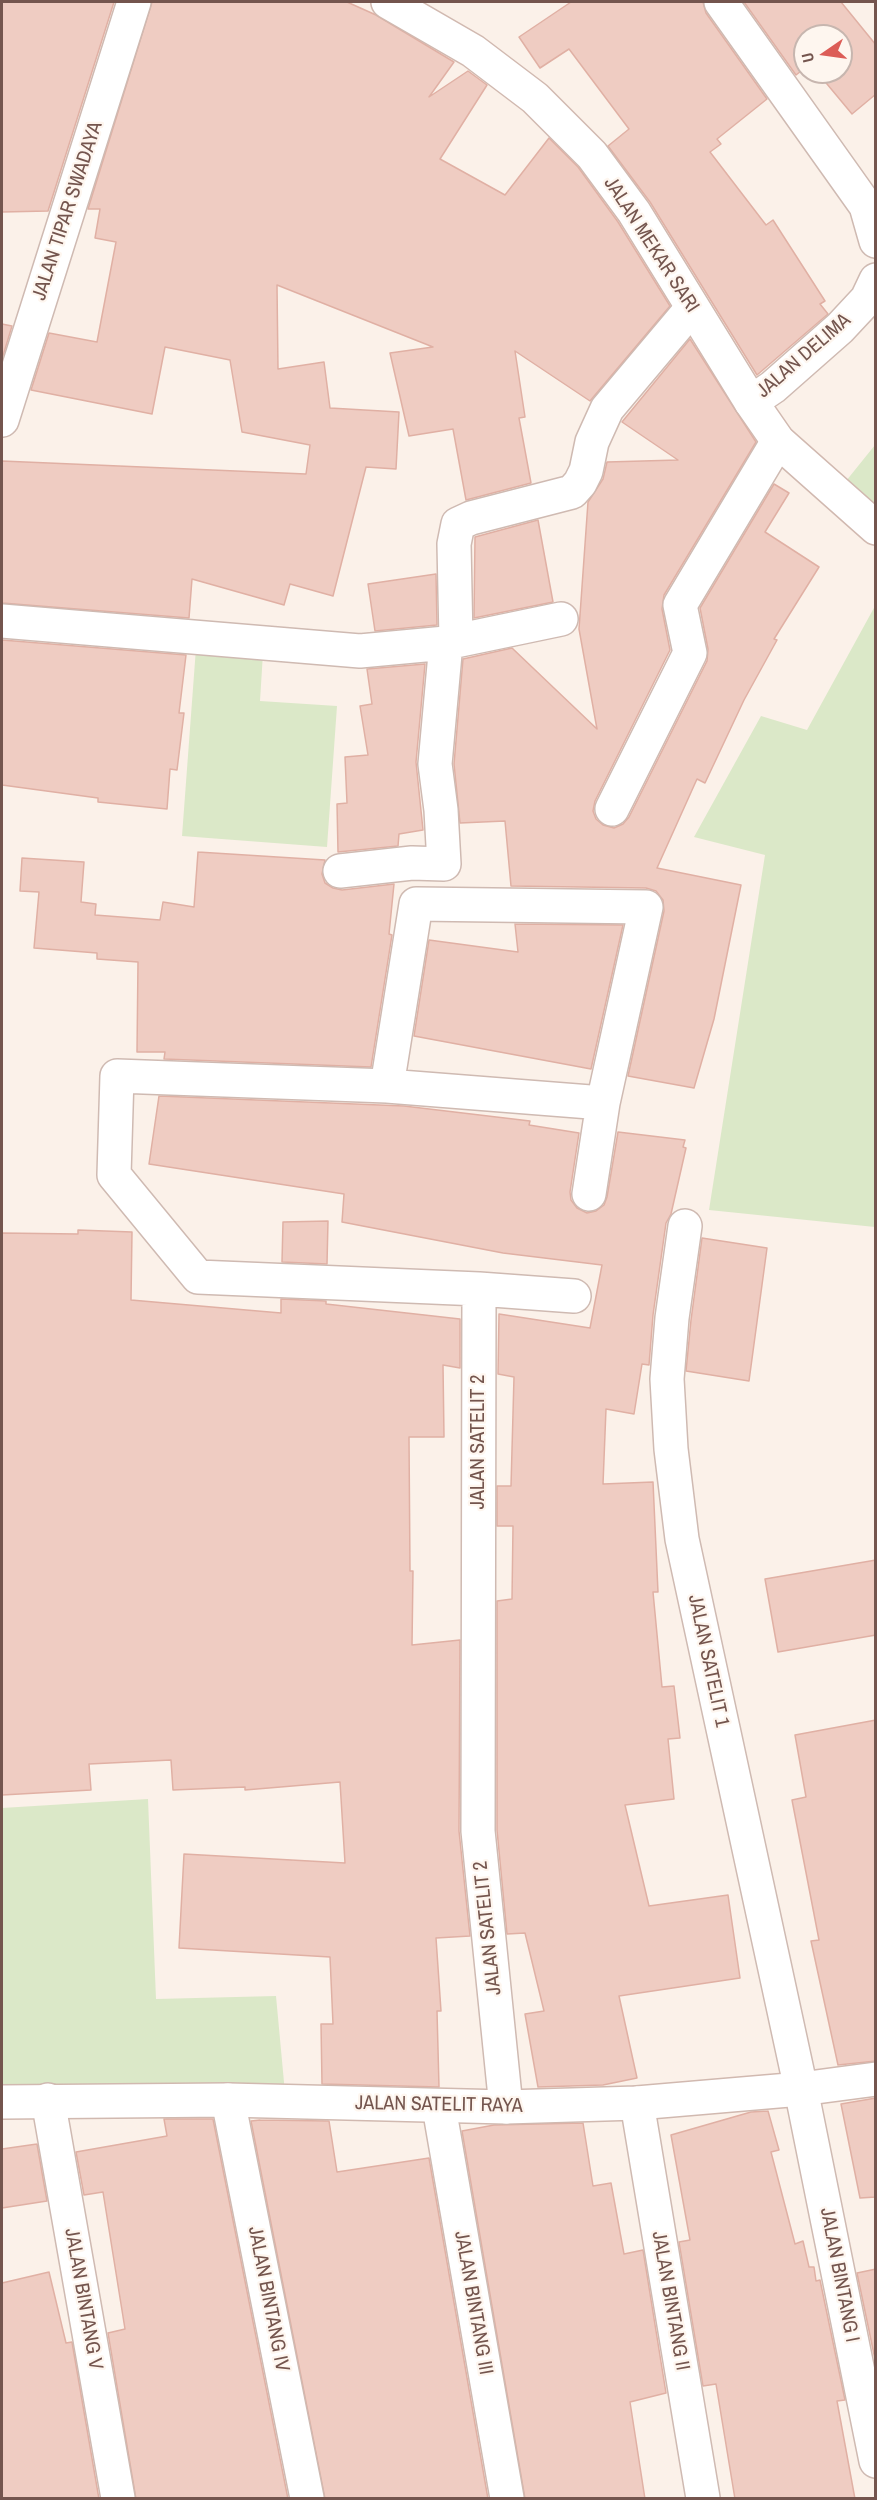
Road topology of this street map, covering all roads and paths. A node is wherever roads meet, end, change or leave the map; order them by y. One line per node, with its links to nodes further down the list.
1 (134, 2): 8 (street, JALAN TIPAR SWADAYA)
2 (388, 2): 6 (street, JALAN MEKAR SARI)
3 (721, 2): 4 (street)
4 (876, 241)
5 (876, 280): 7 (street, JALAN DELIMA)
6 (692, 308): 7 (street, JALAN MEKAR SARI); 13 (street)
7 (751, 402): 9 (street, JALAN MEKAR SARI)
8 (2, 420)
9 (778, 441): 10 (street, JALAN MEKAR SARI); 14 (street)
10 (876, 528)
11 (561, 619): 13 (street)
12 (2, 621): 13 (street)
13 (451, 642): 15 (street)
14 (612, 809)
15 (340, 871)
16 (387, 1086): 17 (street); 17 (street); 20 (street)
17 (603, 1103): 18 (street)
18 (589, 1194)
19 (686, 1226): 23 (street, JALAN SATELIT 1)
20 (479, 1289): 21 (street); 29 (street, JALAN SATELIT 2)
21 (574, 1296)
22 (876, 2079): 23 (street, JALAN SATELIT RAYA)
23 (801, 2090): 27 (street, JALAN SATELIT RAYA); 30 (street, JALAN BINTANG I)
24 (48, 2100): 25 (street, JALAN SATELIT RAYA); 26 (street, JALAN SATELIT RAYA); 31 (street, JALAN BINTANG V)
25 (228, 2100): 28 (street, JALAN SATELIT RAYA); 32 (street, JALAN BINTANG IV)
26 (2, 2102)
27 (637, 2103): 29 (street, JALAN SATELIT RAYA); 34 (street, JALAN BINTANG II)
28 (439, 2107): 29 (street, JALAN SATELIT RAYA); 33 (street, JALAN BINTANG III)
29 (506, 2107)
30 (876, 2461)
31 (118, 2499)
32 (307, 2499)
33 (507, 2499)
34 (703, 2499)

